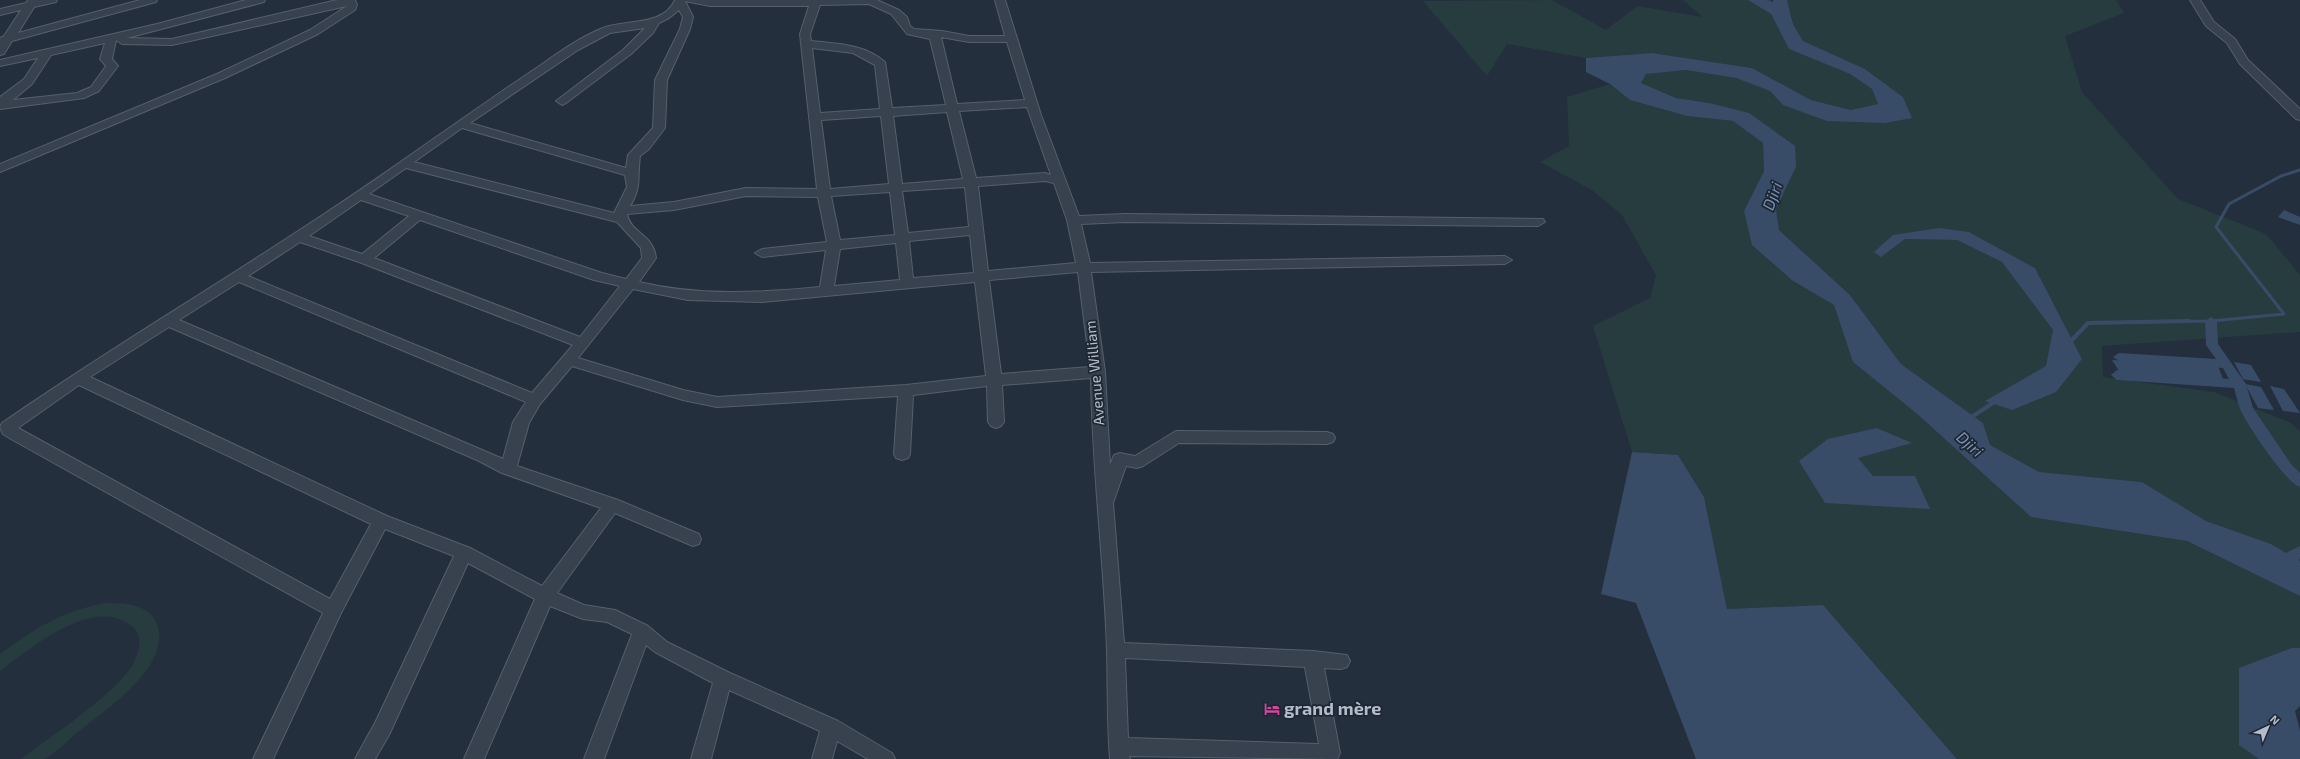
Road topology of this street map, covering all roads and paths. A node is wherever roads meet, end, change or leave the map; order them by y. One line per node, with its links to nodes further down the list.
1 (52, 0): 8 (street)
2 (152, 0): 14 (street)
3 (260, 0): 15 (street)
4 (349, 0): 15 (street); 29 (street)
5 (1000, 0): 13 (street, Avenue William)
6 (2195, 0): 25 (street)
7 (683, 1): 9 (street); 11 (street); 30 (street)
8 (32, 2): 10 (street); 14 (street)
9 (815, 4): 12 (street); 16 (street)
10 (0, 12)
11 (654, 22): 20 (street); 27 (street)
12 (926, 32): 13 (street); 23 (street)
13 (1013, 39): 21 (street, Avenue William)
14 (3, 40): 17 (street)
15 (108, 40): 18 (street); 22 (street)
16 (806, 44): 24 (street); 26 (street)
17 (0, 52)
18 (46, 53): 19 (street); 22 (street)
19 (0, 63)
20 (562, 101)
21 (1032, 103): 23 (street); 31 (street, Avenue William)
22 (0, 104)
23 (953, 108): 24 (street); 32 (street)
24 (887, 111): 26 (street); 33 (street)
25 (2300, 116)
26 (815, 117): 34 (street)
27 (460, 124): 28 (street); 30 (street)
28 (405, 164): 35 (street); 37 (street)
29 (0, 168)
30 (631, 173): 37 (street)
31 (1058, 180): 32 (street); 38 (street, Avenue William)
32 (971, 184): 33 (street); 40 (street)
33 (895, 188): 34 (street); 42 (street)
34 (824, 192): 37 (street); 43 (street)
35 (360, 195): 36 (street); 41 (street)
36 (418, 215): 45 (street); 51 (street)
37 (620, 215): 51 (street)
38 (1074, 220): 39 (street); 47 (street, Avenue William)
39 (1538, 222)
40 (976, 230): 42 (street); 49 (street)
41 (299, 237): 45 (street); 48 (street)
42 (901, 237): 43 (street); 50 (street)
43 (834, 245): 44 (street); 52 (street)
44 (762, 253)
45 (364, 259): 54 (street)
46 (1505, 260): 47 (street)
47 (1083, 267): 49 (street); 56 (street, Avenue William)
48 (237, 276): 53 (street); 60 (street)
49 (981, 278): 50 (street); 58 (street)
50 (907, 283): 52 (street)
51 (629, 285): 52 (street); 54 (street)
52 (826, 292)
53 (169, 321): 57 (street); 64 (street)
54 (582, 343): 55 (street)
55 (569, 360): 59 (street); 60 (street)
56 (1098, 372): 58 (street); 66 (street, Avenue William)
57 (78, 378): 67 (street); 71 (street)
58 (994, 380): 59 (street); 61 (street)
59 (906, 390): 63 (street)
60 (535, 400): 64 (street)
61 (996, 422)
62 (1327, 438): 66 (street)
63 (902, 454)
64 (508, 469): 65 (street)
65 (612, 505): 68 (street); 70 (street)
66 (1105, 505): 73 (street, Avenue William)
67 (381, 521): 69 (street); 71 (street)
68 (693, 539)
69 (464, 553): 70 (street); 80 (street)
70 (545, 596): 72 (street); 81 (street)
71 (333, 610): 79 (street)
72 (642, 631): 76 (street); 82 (street)
73 (1116, 650): 74 (street); 78 (street, Avenue William)
74 (1313, 659): 75 (street); 78 (street)
75 (1341, 661)
76 (723, 679): 77 (street); 83 (street)
77 (831, 727): 84 (street); 85 (street)
78 (1120, 753)
79 (263, 759)
80 (365, 759)
81 (474, 759)
82 (594, 759)
83 (701, 759)
84 (822, 759)
85 (885, 759)

